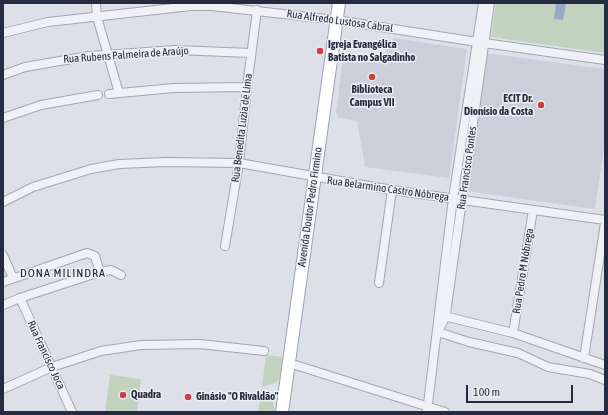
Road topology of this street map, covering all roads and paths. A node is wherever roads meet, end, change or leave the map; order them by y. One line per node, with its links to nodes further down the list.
1 (96, 3): 7 (street)
2 (339, 3): 8 (main road, Avenida Doutor Pedro Firmino)
3 (483, 3): 10 (street, Rua Francisco Pontes)
4 (490, 3): 10 (street, Rua Francisco Pontes)
5 (192, 5): 6 (street, Rua Alfredo Lustosa Cabral); 7 (street, Rua Alfredo Lustosa Cabral)
6 (257, 10): 8 (street, Rua Alfredo Lustosa Cabral); 11 (street, Rua Benedita Luzia de Lima)
7 (97, 17): 9 (street, Rua Alfredo Lustosa Cabral); 12 (street)
8 (336, 20): 10 (street, Rua Alfredo Lustosa Cabral); 21 (main road, Avenida Doutor Pedro Firmino)
9 (3, 33)
10 (480, 43): 13 (street, Rua Alfredo Lustosa Cabral); 23 (street, Rua Francisco Pontes); 24 (street, Rua Francisco Pontes)
11 (251, 53): 12 (street, Rua Rubens Palmeira de Araújo); 15 (street, Rua Benedita Luzia de Lima)
12 (107, 54): 14 (street, Rua Rubens Palmeira de Araújo); 17 (street)
13 (605, 60)
14 (3, 75)
15 (246, 87): 17 (street); 20 (street, Rua Benedita Luzia de Lima)
16 (109, 94): 17 (street)
17 (119, 94)
18 (98, 96): 19 (street)
19 (3, 118)
20 (239, 162): 21 (street, Rua Belarmino Castro Nóbrega); 25 (street, Rua Belarmino Castro Nóbrega); 28 (street, Rua Benedita Luzia de Lima)
21 (314, 177): 22 (street, Rua Belarmino Castro Nóbrega); 42 (main road, Avenida Doutor Pedro Firmino)
22 (392, 190): 23 (street, Rua Belarmino Castro Nóbrega); 34 (street)
23 (453, 198): 24 (street, Rua Belarmino Castro Nóbrega); 37 (street, Rua Francisco Pontes)
24 (462, 200): 26 (street, Rua Belarmino Castro Nóbrega); 37 (street, Rua Francisco Pontes)
25 (3, 202)
26 (533, 210): 27 (street, Rua Belarmino Castro Nóbrega); 39 (street, Rua Pedro M Nóbrega)
27 (605, 221): 41 (street)
28 (225, 246)
29 (3, 255): 32 (street)
30 (100, 272): 31 (street); 32 (street); 35 (street)
31 (121, 275)
32 (13, 278): 33 (street)
33 (3, 282)
34 (379, 283)
35 (20, 298): 36 (street); 44 (street, Rua Francisco Joca)
36 (3, 305)
37 (442, 315): 38 (street, Rua Francisco Pontes); 39 (street)
38 (438, 332): 45 (street); 47 (street, Rua Francisco Pontes)
39 (513, 333): 41 (street)
40 (264, 351): 44 (street)
41 (584, 358): 43 (street)
42 (289, 363): 47 (street); 49 (main road, Avenida Doutor Pedro Firmino)
43 (605, 365)
44 (52, 367): 46 (street); 48 (street, Rua Francisco Joca)
45 (605, 380)
46 (3, 389)
47 (427, 409): 50 (street)
48 (72, 412)
49 (282, 412)
50 (445, 412)

